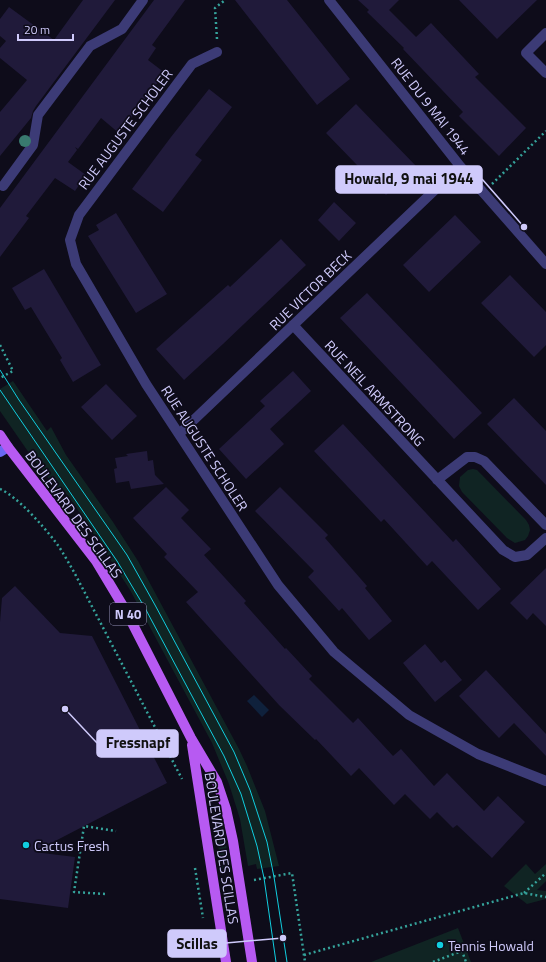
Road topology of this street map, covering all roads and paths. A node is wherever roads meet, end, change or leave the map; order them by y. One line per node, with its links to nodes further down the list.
1 (143, 0): 9 (street)
2 (225, 0): 5 (path)
3 (329, 0): 8 (street, RUE DU 9 MAI 1944)
4 (546, 33): 6 (street)
5 (217, 52): 15 (street, RUE AUGUSTE SCHOLER)
6 (546, 73)
7 (546, 131): 10 (path)
8 (460, 166): 10 (street, RUE DU 9 MAI 1944); 12 (street, RUE VICTOR BECK)
9 (3, 186)
10 (483, 192): 11 (street, RUE DU 9 MAI 1944)
11 (546, 264)
12 (293, 325): 15 (street, RUE VICTOR BECK); 18 (street, RUE NEIL ARMSTRONG)
13 (0, 345): 14 (path)
14 (0, 378)
15 (179, 434): 24 (street, RUE AUGUSTE SCHOLER)
16 (0, 435): 17 (main road, BOULEVARD DES SCILLAS / N 40)
17 (4, 450): 22 (main road, BOULEVARD DES SCILLAS / N 40)
18 (437, 480): 20 (street); 21 (street, RUE NEIL ARMSTRONG)
19 (0, 489): 23 (path)
20 (546, 525)
21 (546, 538)
22 (191, 738): 32 (main road, BOULEVARD DES SCILLAS / N 40); 33 (main road, BOULEVARD DES SCILLAS / N 40)
23 (182, 779)
24 (546, 781)
25 (116, 831): 28 (path)
26 (292, 873): 31 (path)
27 (546, 873): 29 (path)
28 (105, 894)
29 (524, 894): 30 (path); 31 (path)
30 (546, 896)
31 (304, 955): 34 (path)
32 (226, 962)
33 (252, 962)
34 (305, 962)
35 (434, 962): 36 (path)
36 (466, 962)

